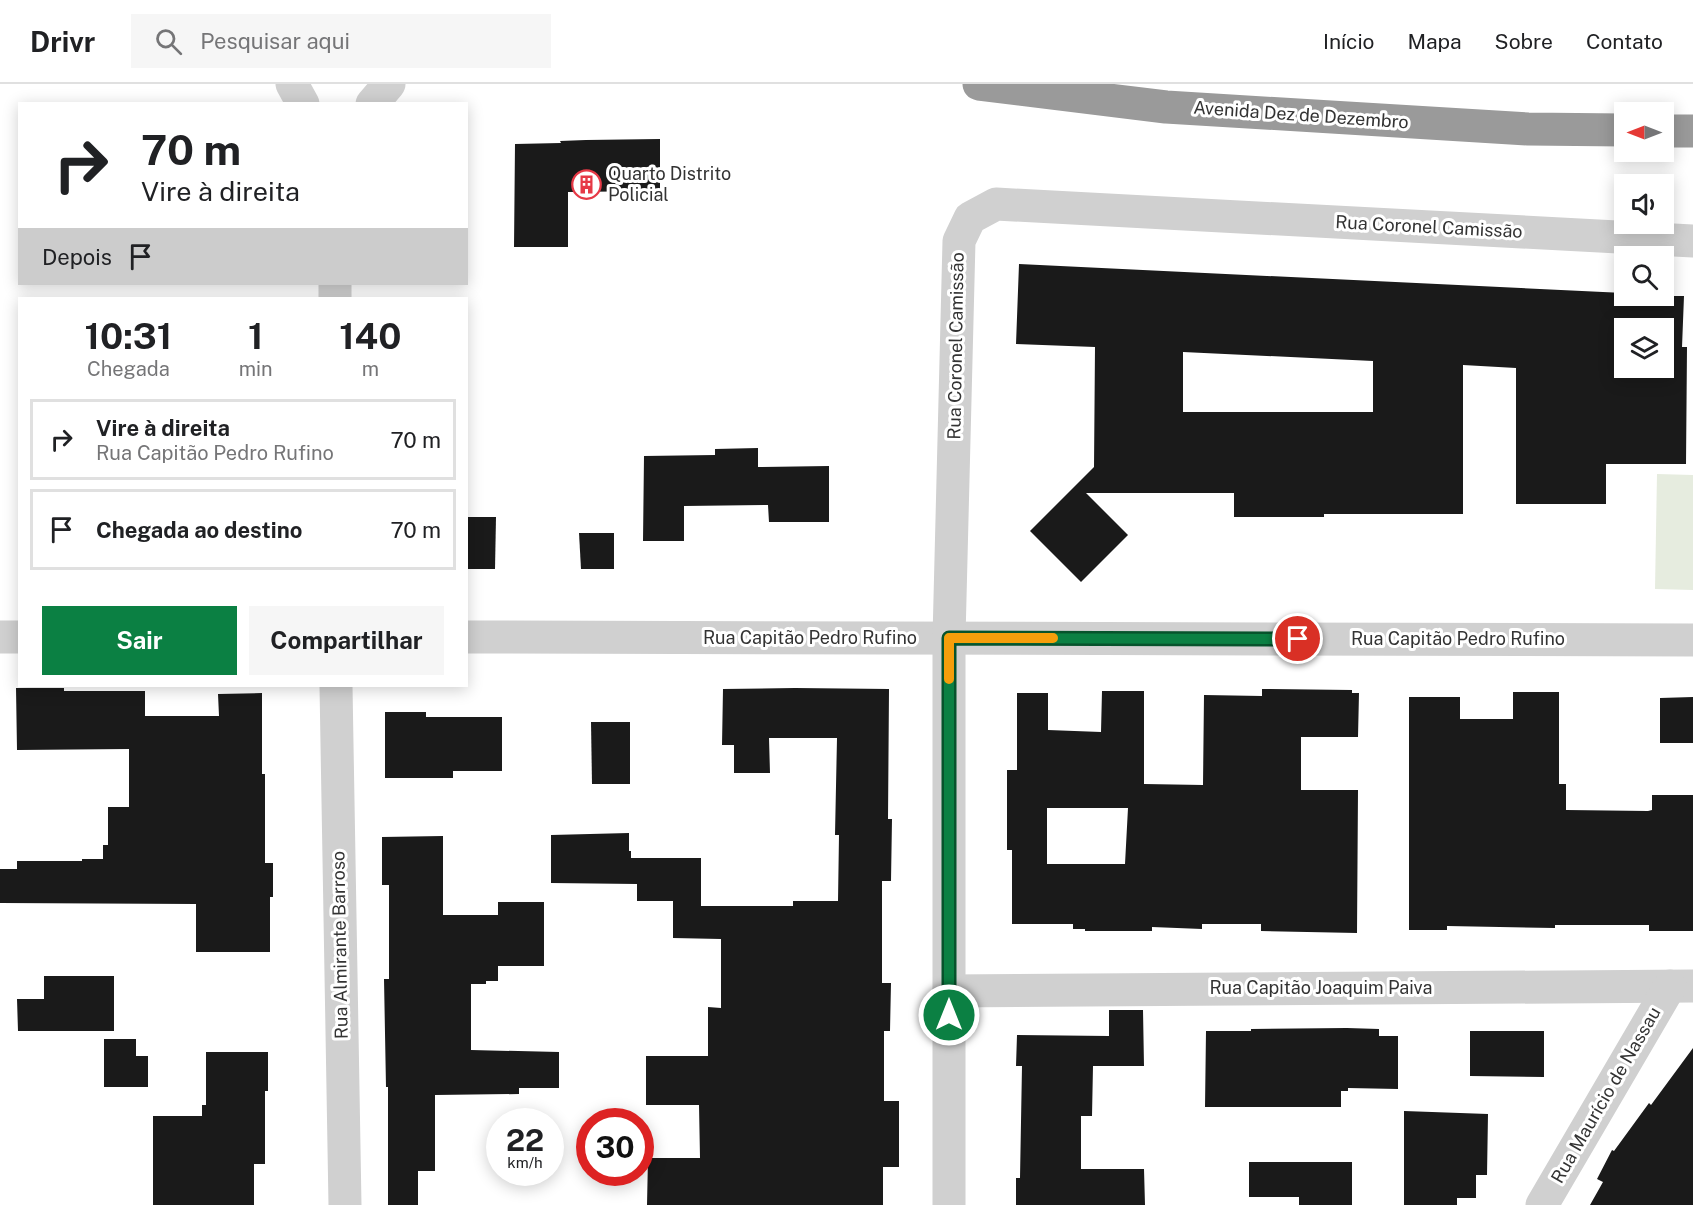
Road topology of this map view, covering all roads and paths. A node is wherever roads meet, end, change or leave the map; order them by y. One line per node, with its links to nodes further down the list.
1 (292, 84): 4 (street)
2 (389, 84): 5 (street)
3 (979, 84): 6 (highway, Avenida Dez de Dezembro)
4 (302, 102)
5 (374, 102)
6 (1614, 130)
7 (1674, 131): 8 (highway)
8 (1693, 131)
9 (1693, 241): 13 (street, Rua Coronel Camissão)
10 (0, 637): 11 (street)
11 (18, 637)
12 (468, 637): 13 (street, Rua Capitão Pedro Rufino)
13 (949, 638): 14 (street, Rua Capitão Pedro Rufino); 17 (street, Rua Coronel Camissão)
14 (1693, 640)
15 (336, 687): 18 (street, Rua Almirante Barroso)
16 (1681, 986): 17 (street, Rua Capitão Joaquim Paiva); 20 (street, Rua Maurício de Nassau)
17 (949, 991): 19 (street, Rua Coronel Camissão)
18 (345, 1205)
19 (949, 1205)
20 (1542, 1205)

